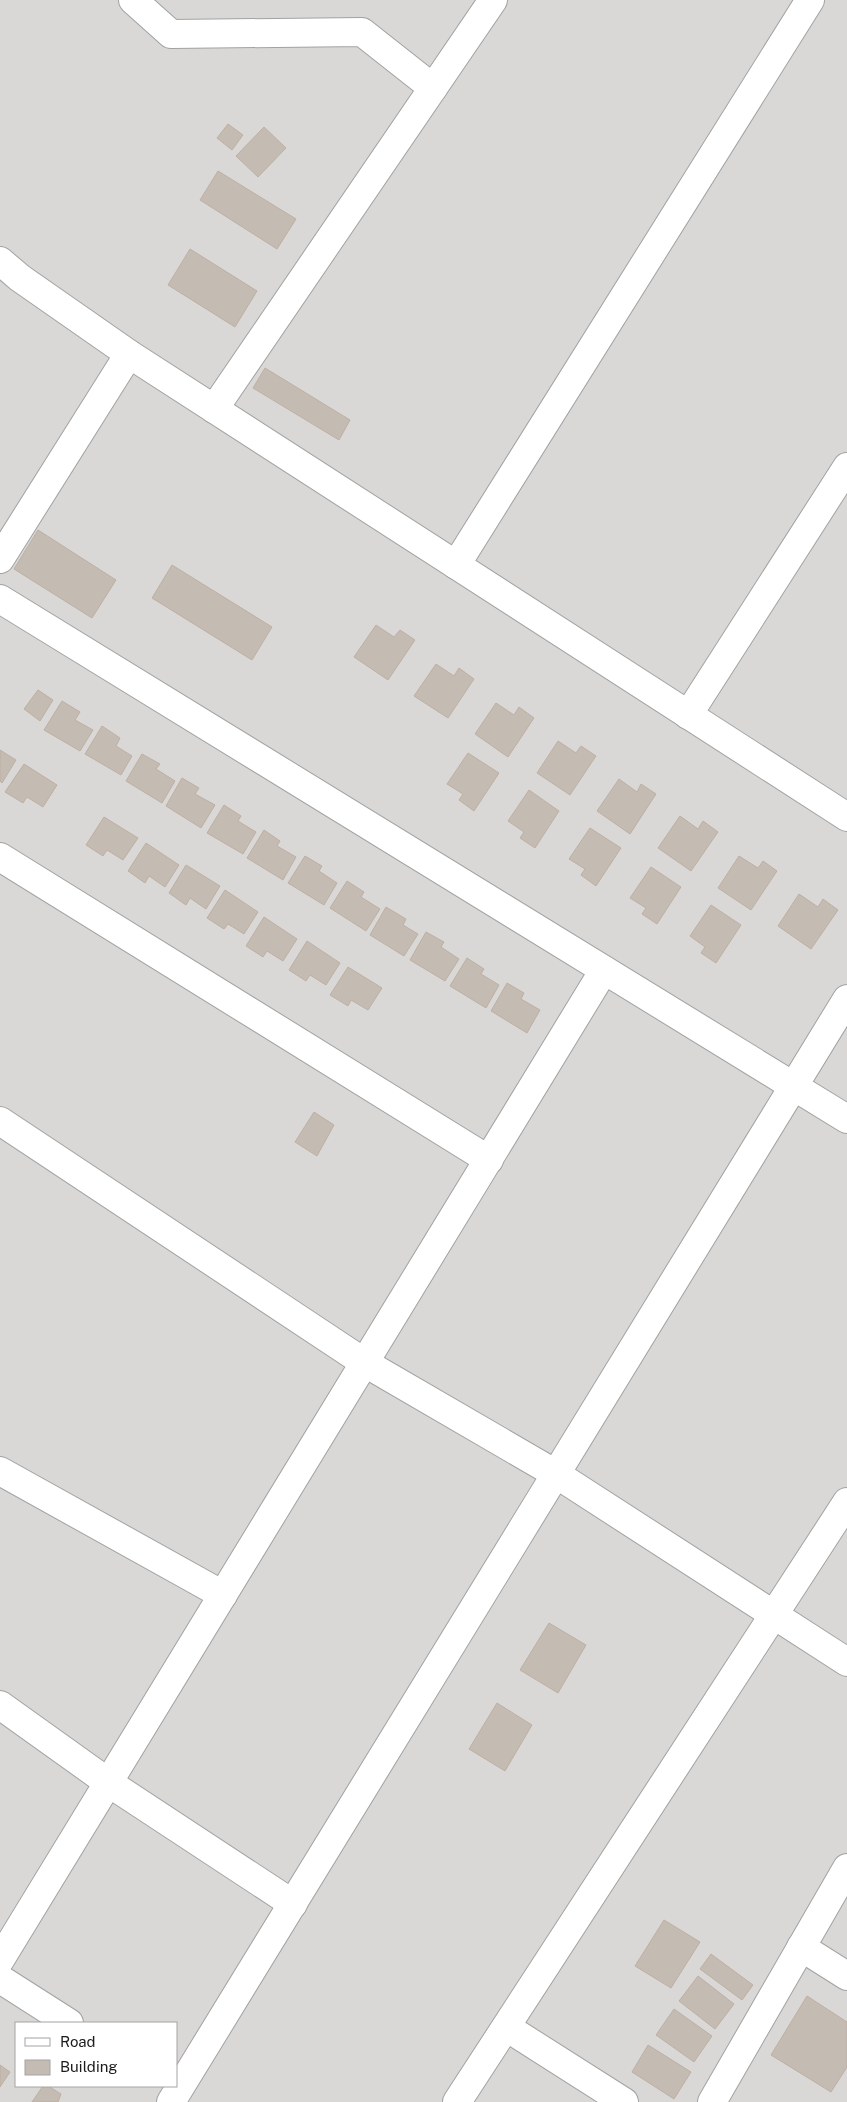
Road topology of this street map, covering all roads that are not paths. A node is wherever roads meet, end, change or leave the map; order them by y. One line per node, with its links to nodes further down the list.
1 (133, 0): 4 (street)
2 (493, 0): 4 (street)
3 (810, 0): 10 (street)
4 (434, 88): 7 (street)
5 (0, 261): 6 (street)
6 (128, 354): 7 (street); 9 (street)
7 (214, 409): 10 (street)
8 (847, 468): 12 (street)
9 (0, 560)
10 (456, 566): 12 (street)
11 (0, 599): 15 (street)
12 (688, 715): 13 (street)
13 (847, 818)
14 (0, 856): 20 (street)
15 (604, 970): 17 (street); 20 (street)
16 (847, 999): 17 (street)
17 (794, 1086): 18 (street); 23 (street)
18 (847, 1119)
19 (0, 1121): 21 (street)
20 (489, 1160): 21 (street)
21 (365, 1363): 23 (street); 25 (street)
22 (0, 1471): 25 (street)
23 (556, 1474): 26 (street); 31 (street)
24 (847, 1502): 26 (street)
25 (223, 1595): 29 (street)
26 (774, 1615): 27 (street); 37 (street)
27 (847, 1662)
28 (0, 1705): 29 (street)
29 (108, 1783): 31 (street); 33 (street)
30 (847, 1868): 32 (street)
31 (293, 1904): 38 (street)
32 (801, 1947): 34 (street); 41 (street)
33 (0, 1960)
34 (847, 1976)
35 (0, 1979): 36 (street)
36 (67, 2022)
37 (506, 2027): 39 (street); 40 (street)
38 (177, 2096)
39 (457, 2102)
40 (624, 2102)
41 (712, 2102)

